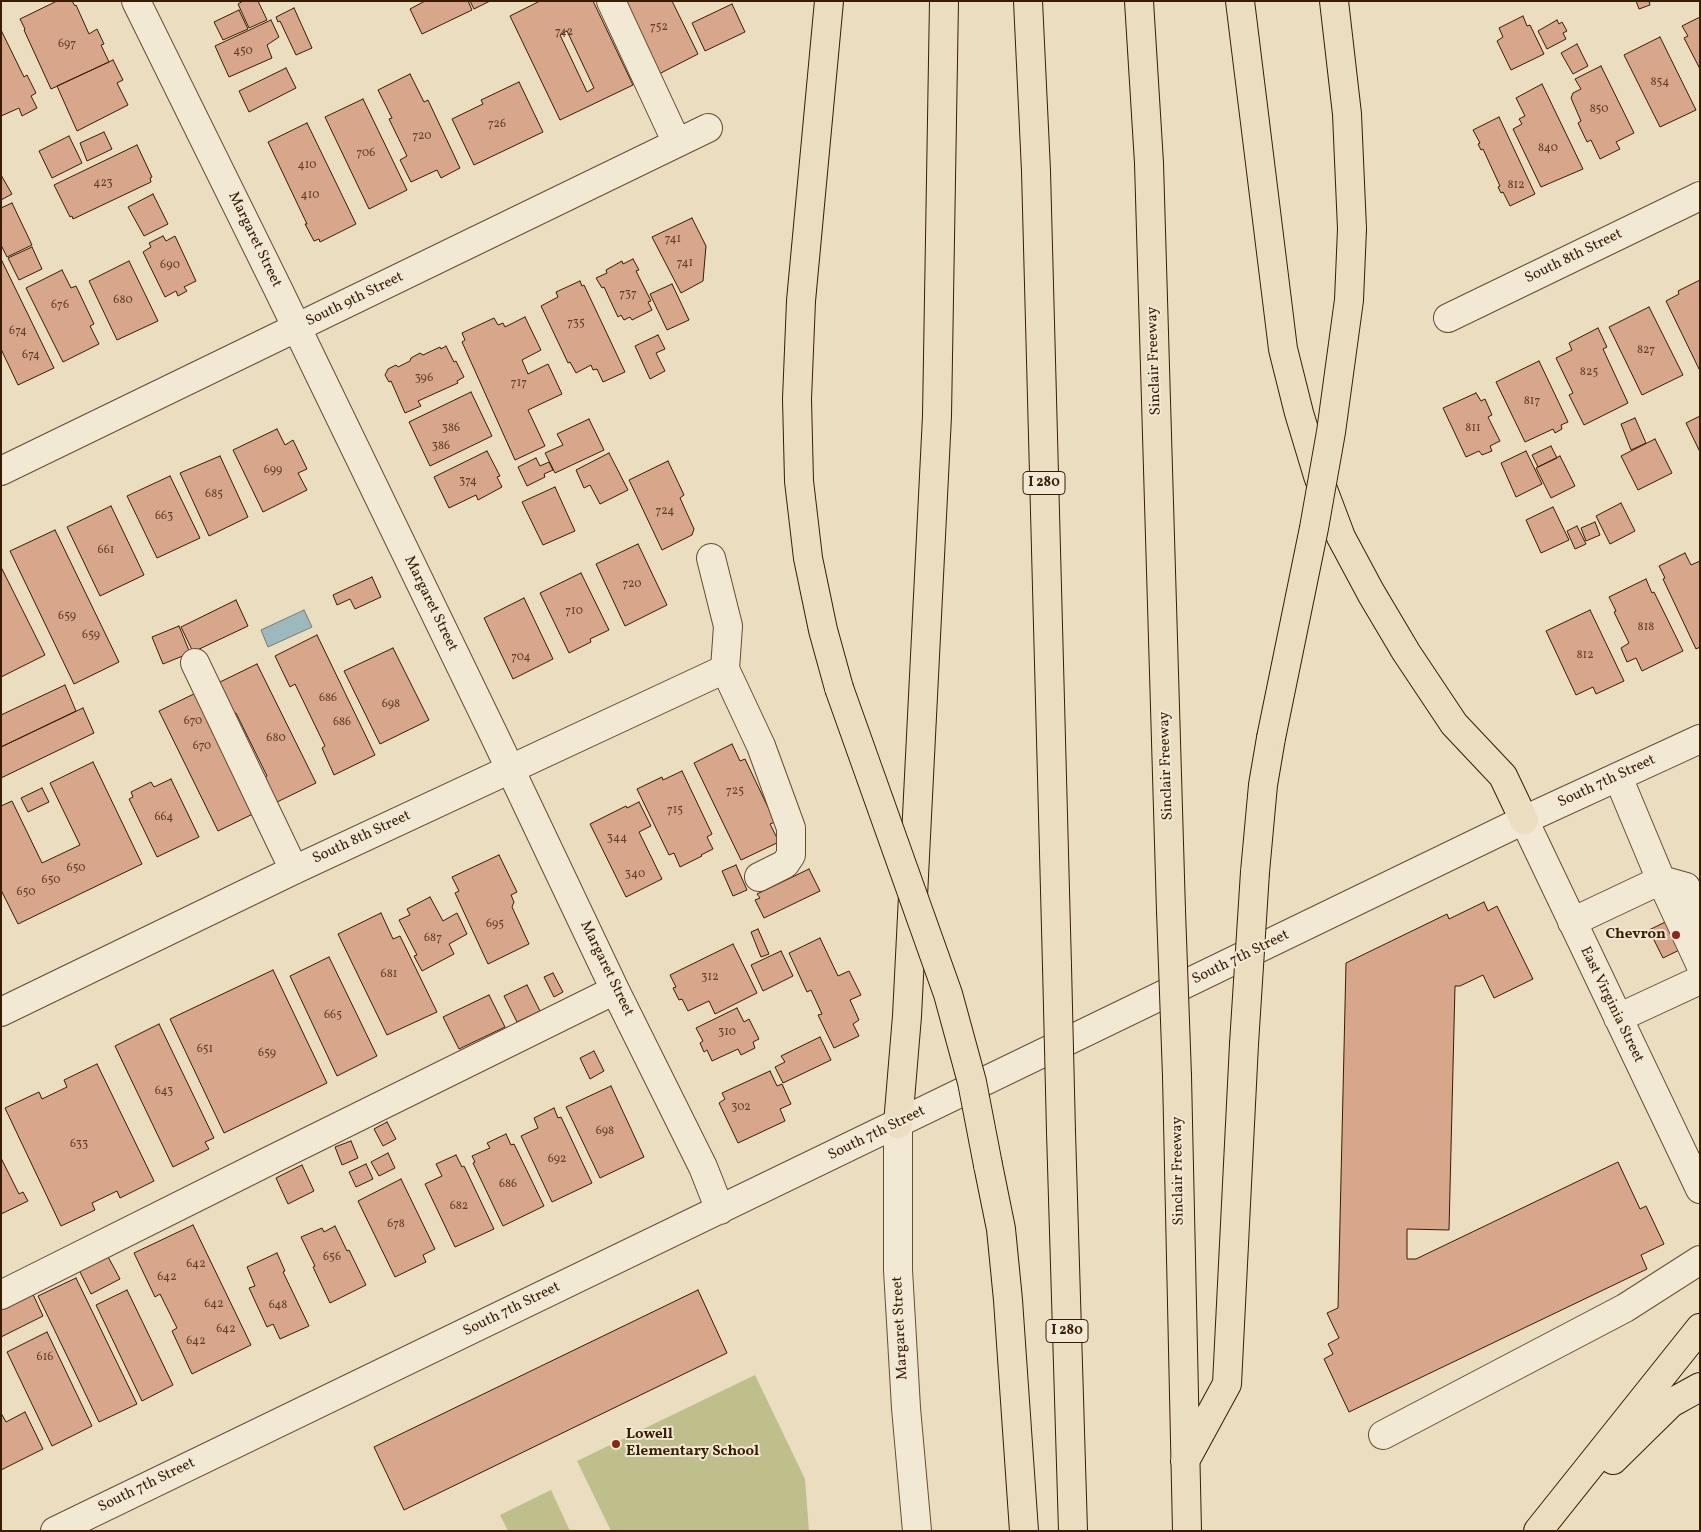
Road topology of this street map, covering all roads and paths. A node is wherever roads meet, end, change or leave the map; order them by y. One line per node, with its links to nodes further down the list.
1 (136, 1): 13 (street, Margaret Street)
2 (611, 1): 10 (street)
3 (829, 1): 45 (highway, bridge)
4 (944, 1): 33 (highway)
5 (1028, 1): 46 (highway, I 280, bridge)
6 (1139, 1): 42 (highway, Sinclair Freeway, bridge)
7 (1240, 1): 21 (highway)
8 (1334, 1): 42 (highway, bridge)
9 (708, 128): 10 (street, South 9th Street)
10 (677, 143): 13 (street, South 9th Street)
11 (1700, 196): 12 (street, South 8th Street)
12 (1448, 318)
13 (297, 329): 14 (street, South 9th Street); 19 (street, Margaret Street)
14 (1, 471)
15 (711, 558): 17 (street)
16 (195, 663): 22 (street)
17 (725, 669): 19 (street, South 8th Street); 23 (street)
18 (1700, 739): 20 (street, South 7th Street)
19 (510, 769): 22 (street, South 8th Street); 30 (street, Margaret Street)
20 (1618, 777): 21 (street, South 7th Street); 24 (street)
21 (1524, 820): 26 (street, East Virginia Street); 33 (street, South 7th Street)
22 (294, 870): 31 (street, South 8th Street)
23 (759, 877)
24 (1661, 880): 25 (street); 26 (street); 27 (street); 28 (street)
25 (1700, 916)
26 (1572, 922): 32 (street, East Virginia Street)
27 (1700, 964)
28 (1700, 973)
29 (1700, 980): 32 (street)
30 (615, 990): 36 (street, Margaret Street); 38 (street)
31 (1, 1012)
32 (1618, 1018): 34 (street, East Virginia Street)
33 (898, 1124): 36 (street, South 7th Street); 44 (street, Margaret Street)
34 (1692, 1153): 35 (street, East Virginia Street)
35 (1700, 1188)
36 (720, 1210): 43 (street, South 7th Street)
37 (1700, 1260): 41 (street)
38 (1, 1295)
39 (1700, 1328): 48 (highway)
40 (1700, 1387): 48 (highway)
41 (1383, 1435)
42 (1185, 1463): 47 (highway, Sinclair Freeway)
43 (55, 1531)
44 (917, 1531)
45 (1024, 1531)
46 (1073, 1531)
47 (1187, 1531)
48 (1539, 1531)

